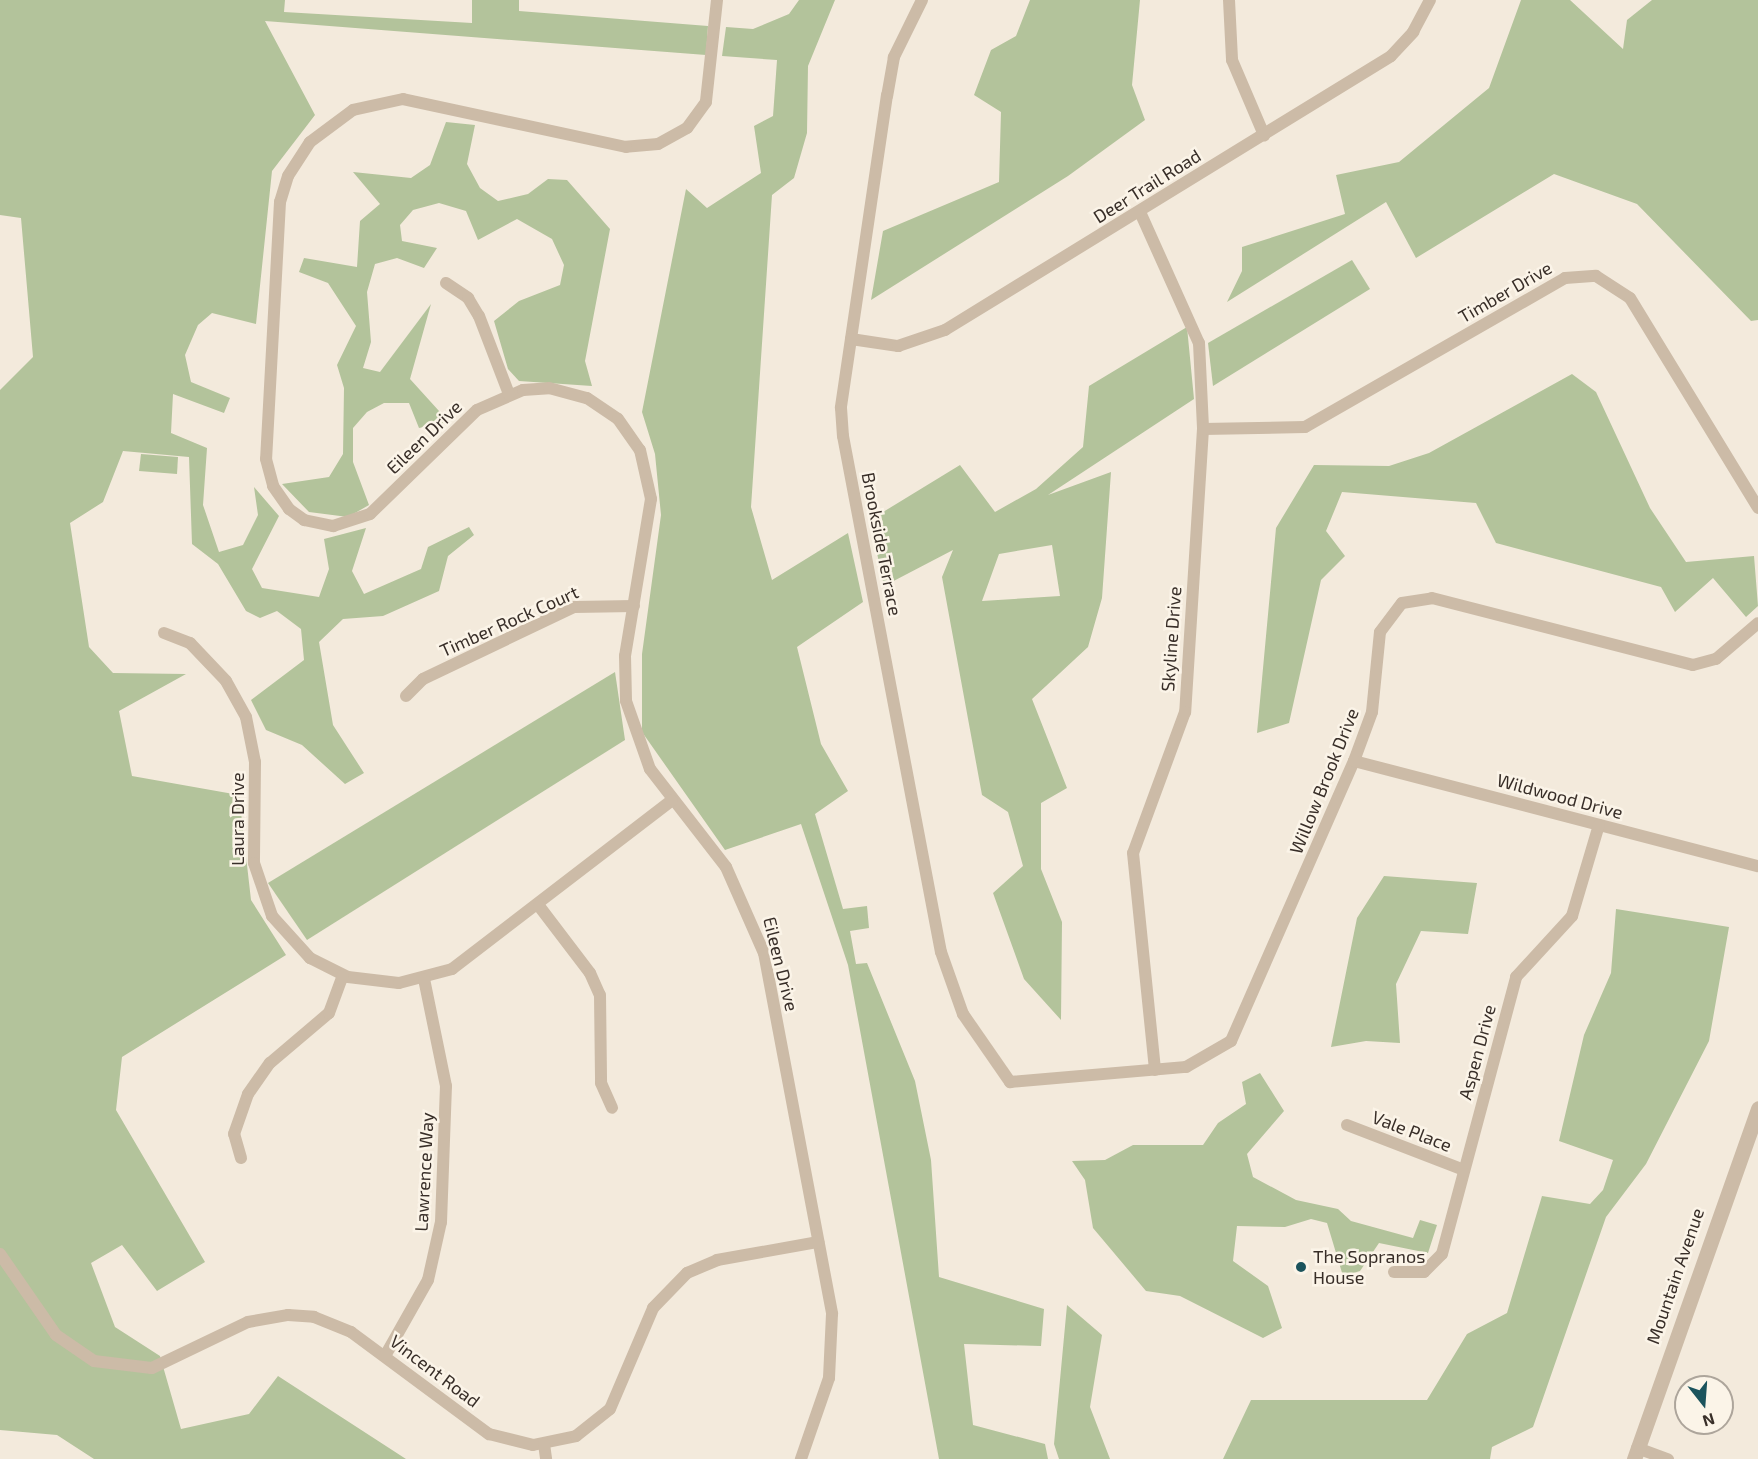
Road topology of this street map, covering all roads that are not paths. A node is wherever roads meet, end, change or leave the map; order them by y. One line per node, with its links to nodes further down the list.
1 (717, 0): 9 (street, Eileen Drive)
2 (922, 0): 8 (street, Brookside Terrace)
3 (1229, 0): 5 (street)
4 (1430, 0): 5 (street, Deer Trail Road)
5 (1264, 135): 6 (street, Deer Trail Road)
6 (1140, 212): 8 (street, Deer Trail Road); 10 (street, Skyline Drive)
7 (446, 283): 9 (street)
8 (851, 339): 24 (street, Brookside Terrace)
9 (508, 394): 12 (street, Eileen Drive)
10 (1203, 429): 11 (street, Timber Drive); 23 (street, Skyline Drive)
11 (1758, 508)
12 (634, 606): 15 (street, Timber Rock Court); 17 (street, Eileen Drive)
13 (1758, 623): 16 (street, Willow Brook Drive)
14 (164, 633): 21 (street, Laura Drive)
15 (406, 696)
16 (1354, 761): 18 (street, Wildwood Drive); 23 (street, Willow Brook Drive)
17 (672, 800): 20 (street, Laura Drive); 30 (street, Eileen Drive)
18 (1599, 825): 19 (street, Wildwood Drive); 29 (street, Aspen Drive)
19 (1758, 866)
20 (539, 906): 22 (street, Laura Drive); 25 (street)
21 (343, 975): 22 (street, Laura Drive); 28 (street)
22 (424, 979): 33 (street, Lawrence Way)
23 (1155, 1070): 24 (street, Willow Brook Drive)
24 (1010, 1082)
25 (612, 1108)
26 (1758, 1108): 35 (street, Mountain Avenue)
27 (1347, 1125): 29 (street, Vale Place)
28 (241, 1158)
29 (1464, 1170): 32 (street, Aspen Drive)
30 (818, 1242): 34 (street, Vincent Road); 37 (street, Eileen Drive)
31 (0, 1254): 33 (street, Vincent Road)
32 (1394, 1272)
33 (385, 1356): 34 (street, Vincent Road)
34 (544, 1444): 36 (street)
35 (1635, 1454): 38 (street)
36 (546, 1459)
37 (801, 1459)
38 (1668, 1459)

